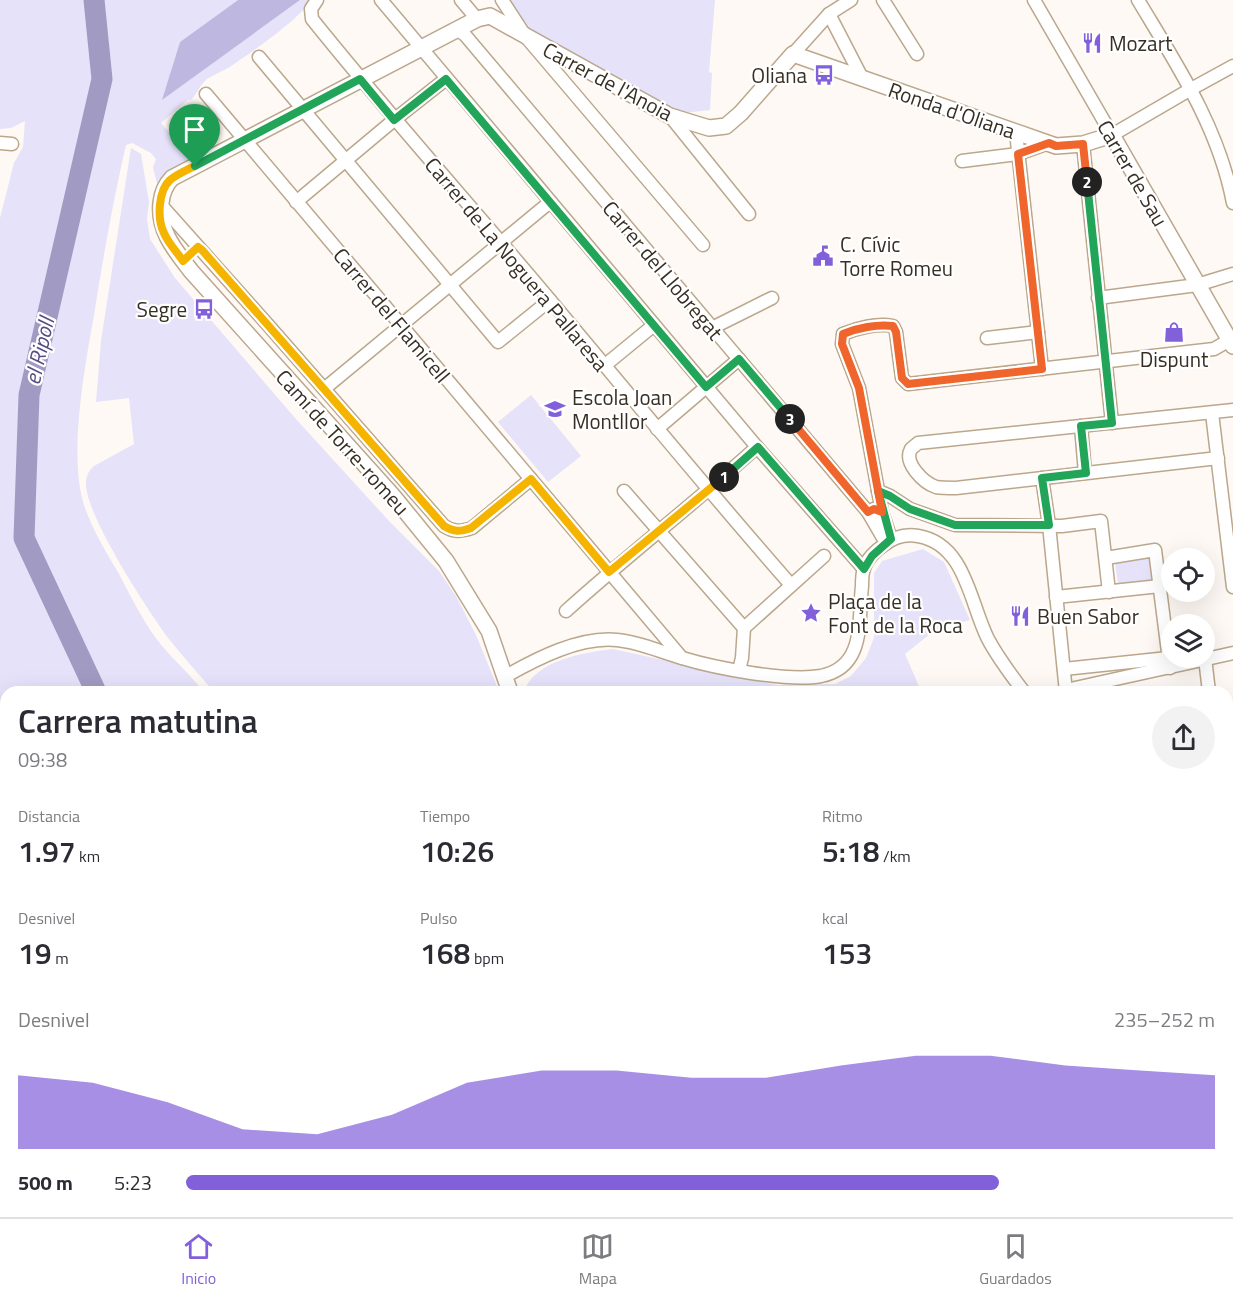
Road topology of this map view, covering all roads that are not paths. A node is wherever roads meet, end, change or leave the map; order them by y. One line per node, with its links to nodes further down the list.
1 (318, 0): 19 (street, Carrer de La Noguera Pallaresa)
2 (381, 0): 13 (street)
3 (461, 0): 10 (street)
4 (502, 0): 12 (street)
5 (851, 0): 9 (street, Carrer de l'Anoia)
6 (883, 0): 14 (street)
7 (1034, 0): 27 (street, Carrer de Sau)
8 (1138, 0): 21 (street)
9 (829, 14): 15 (street, Carrer de l'Anoia); 18 (street, Ronda d'Oliana)
10 (477, 19): 11 (street); 12 (street, Carrer de l'Anoia)
11 (458, 30): 13 (street); 51 (street, Carrer del Llobregat)
12 (526, 37): 24 (street, Carrer de l'Anoia); 40 (street)
13 (420, 48): 19 (street); 20 (street)
14 (917, 54)
15 (796, 56): 18 (street, Ronda d'Oliana); 24 (street, Carrer de l'Anoia)
16 (259, 57): 23 (street)
17 (1233, 66): 21 (street)
18 (862, 78): 26 (street, Ronda d'Oliana)
19 (360, 79): 23 (street); 25 (street, Carrer de La Noguera Pallaresa)
20 (446, 79): 25 (street); 35 (street)
21 (1191, 88): 27 (street); 36 (street)
22 (206, 94): 28 (street, Carrer del Flamicell)
23 (303, 109): 28 (street); 32 (street)
24 (670, 116): 38 (street)
25 (394, 120): 32 (street); 39 (street, Carrer de La Noguera Pallaresa)
26 (1016, 132): 29 (street, Ronda d'Oliana); 31 (street)
27 (1112, 135): 30 (street, Ronda d'Oliana); 44 (street, Carrer de Sau)
28 (244, 140): 34 (street, Carrer del Flamicell); 37 (street)
29 (1049, 143): 30 (street, Ronda d'Oliana); 31 (street)
30 (1083, 144): 47 (street)
31 (1018, 154): 33 (street); 52 (street)
32 (346, 161): 34 (street); 45 (street)
33 (962, 161)
34 (296, 202): 50 (street, Carrer del Flamicell)
35 (550, 202): 39 (street); 49 (street)
36 (1233, 203)
37 (160, 205): 41 (street); 42 (street, Camí de Torre-romeu)
38 (749, 214)
39 (501, 243): 45 (street); 48 (street, Carrer de La Noguera Pallaresa)
40 (704, 245)
41 (198, 247): 42 (street); 60 (street)
42 (183, 261): 99 (street, Camí de Torre-romeu)
43 (1233, 274): 44 (street)
44 (1197, 285): 47 (street); 54 (street, Carrer de Sau)
45 (450, 286): 48 (street); 50 (street)
46 (772, 298): 51 (street)
47 (1098, 298): 56 (street)
48 (550, 300): 57 (street, Carrer de La Noguera Pallaresa)
49 (654, 324): 57 (street); 59 (street)
50 (402, 327): 60 (street); 70 (street, Carrer del Flamicell)
51 (712, 328): 55 (street, Carrer del Llobregat)
52 (1038, 332): 53 (street); 58 (street)
53 (987, 338)
54 (1232, 341): 56 (street)
55 (739, 359): 59 (street); 74 (street, Carrer del Llobregat)
56 (1104, 362): 58 (street); 63 (street)
57 (604, 366): 65 (street, Carrer de La Noguera Pallaresa)
58 (1042, 369): 73 (street)
59 (706, 387): 65 (street); 66 (street)
60 (324, 389): 70 (street)
61 (1233, 410): 62 (street)
62 (1212, 412): 63 (street); 67 (street)
63 (1112, 423): 64 (street)
64 (1081, 426): 68 (street); 69 (street)
65 (657, 429): 72 (street, Carrer de La Noguera Pallaresa)
66 (758, 447): 72 (street); 81 (street)
67 (1218, 458): 68 (street); 85 (street)
68 (1086, 473): 69 (street)
69 (1042, 478): 76 (street)
70 (531, 479): 82 (street, Carrer del Flamicell)
71 (624, 491): 77 (street)
72 (708, 491): 77 (street); 83 (street, Carrer de La Noguera Pallaresa)
73 (878, 491): 75 (street); 76 (street)
74 (868, 512): 75 (street); 78 (street, Carrer del Llobregat)
75 (882, 512): 78 (street)
76 (1049, 525): 80 (street); 87 (street)
77 (660, 531): 82 (street); 90 (street)
78 (889, 541): 81 (street); 101 (street)
79 (824, 556): 83 (street)
80 (1106, 558): 84 (street); 86 (street)
81 (864, 569): 98 (street)
82 (609, 572): 88 (street); 93 (street, Carrer del Flamicell)
83 (791, 585): 90 (street)
84 (1160, 586): 86 (street); 89 (street)
85 (1233, 588)
86 (1109, 592): 87 (street)
87 (1056, 597): 97 (street)
88 (566, 611)
89 (1163, 614)
90 (744, 628): 98 (street)
91 (1233, 653): 92 (street)
92 (1215, 656)
93 (682, 658): 98 (street); 99 (street)
94 (1161, 663): 97 (street)
95 (1161, 665): 103 (street)
96 (1206, 668): 104 (street)
97 (1064, 669): 102 (street)
98 (739, 670)
99 (506, 676): 100 (street, Camí de Torre-romeu)
100 (508, 686)
101 (1020, 686)
102 (1066, 686)
103 (1084, 686)
104 (1208, 686)

